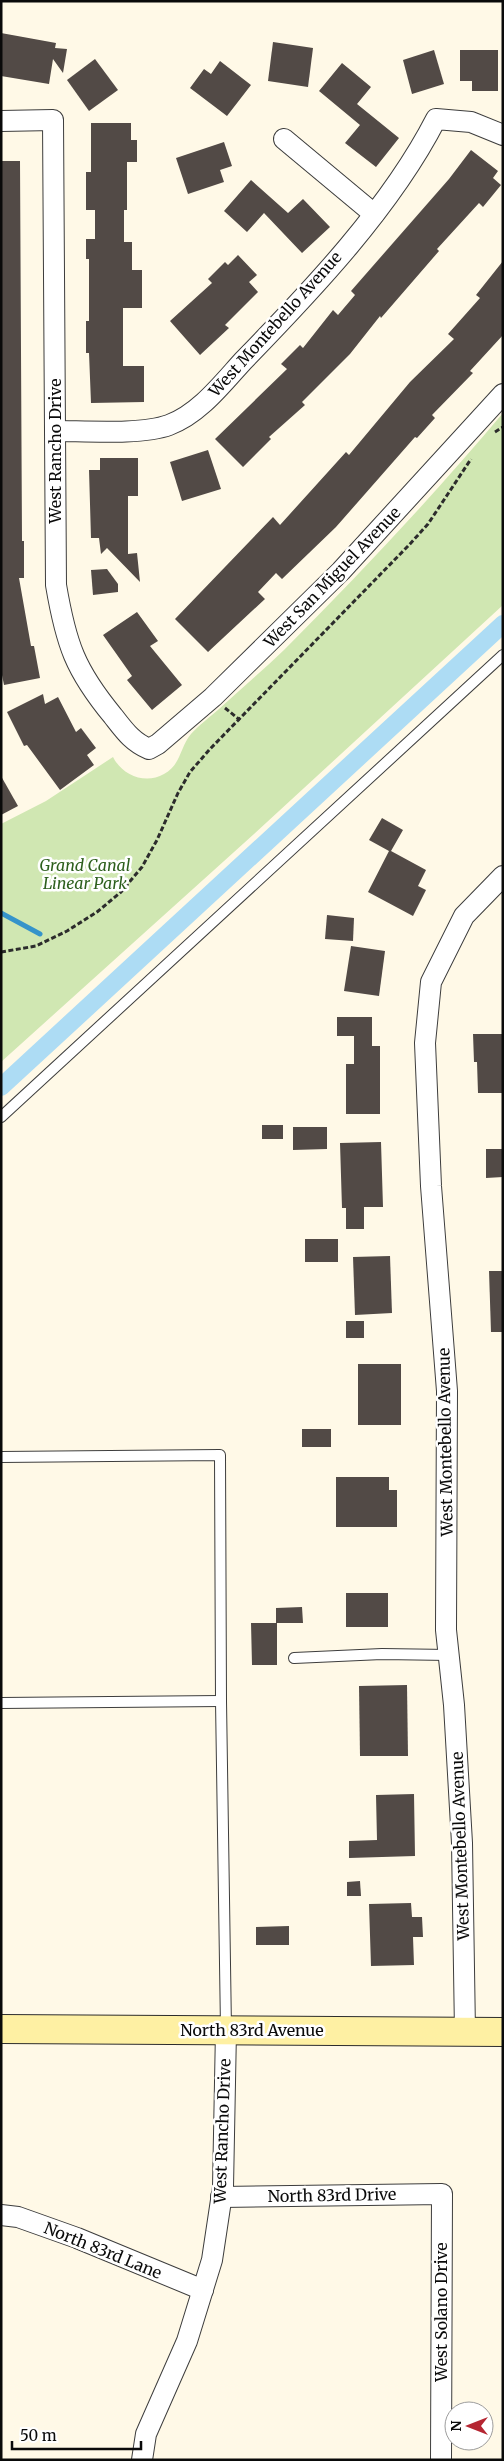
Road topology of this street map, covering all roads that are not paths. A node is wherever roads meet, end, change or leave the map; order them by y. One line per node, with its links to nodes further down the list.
1 (1, 121): 6 (street, West Rancho Drive)
2 (503, 134): 4 (street, West Montebello Avenue)
3 (284, 138): 4 (street)
4 (374, 214): 6 (street, West Montebello Avenue)
5 (503, 394): 8 (street, West San Miguel Avenue)
6 (55, 431): 8 (street, West Rancho Drive)
7 (503, 655): 10 (lane)
8 (149, 749)
9 (503, 876): 12 (street, West Montebello Avenue)
10 (1, 1117)
11 (1, 1457): 14 (lane)
12 (449, 1655): 13 (lane); 18 (street, West Montebello Avenue)
13 (294, 1658)
14 (221, 1702): 15 (lane); 17 (lane)
15 (1, 1703)
16 (1, 2029): 17 (main road, North 83rd Avenue)
17 (226, 2030): 18 (main road, North 83rd Avenue); 21 (street, West Rancho Drive)
18 (465, 2032): 19 (main road, North 83rd Avenue)
19 (503, 2032)
20 (442, 2194): 21 (street, North 83rd Drive); 25 (street, West Solano Drive)
21 (221, 2196): 23 (street, West Rancho Drive)
22 (1, 2215): 23 (street, North 83rd Lane)
23 (203, 2290): 24 (street, West Rancho Drive)
24 (142, 2460)
25 (441, 2460)

